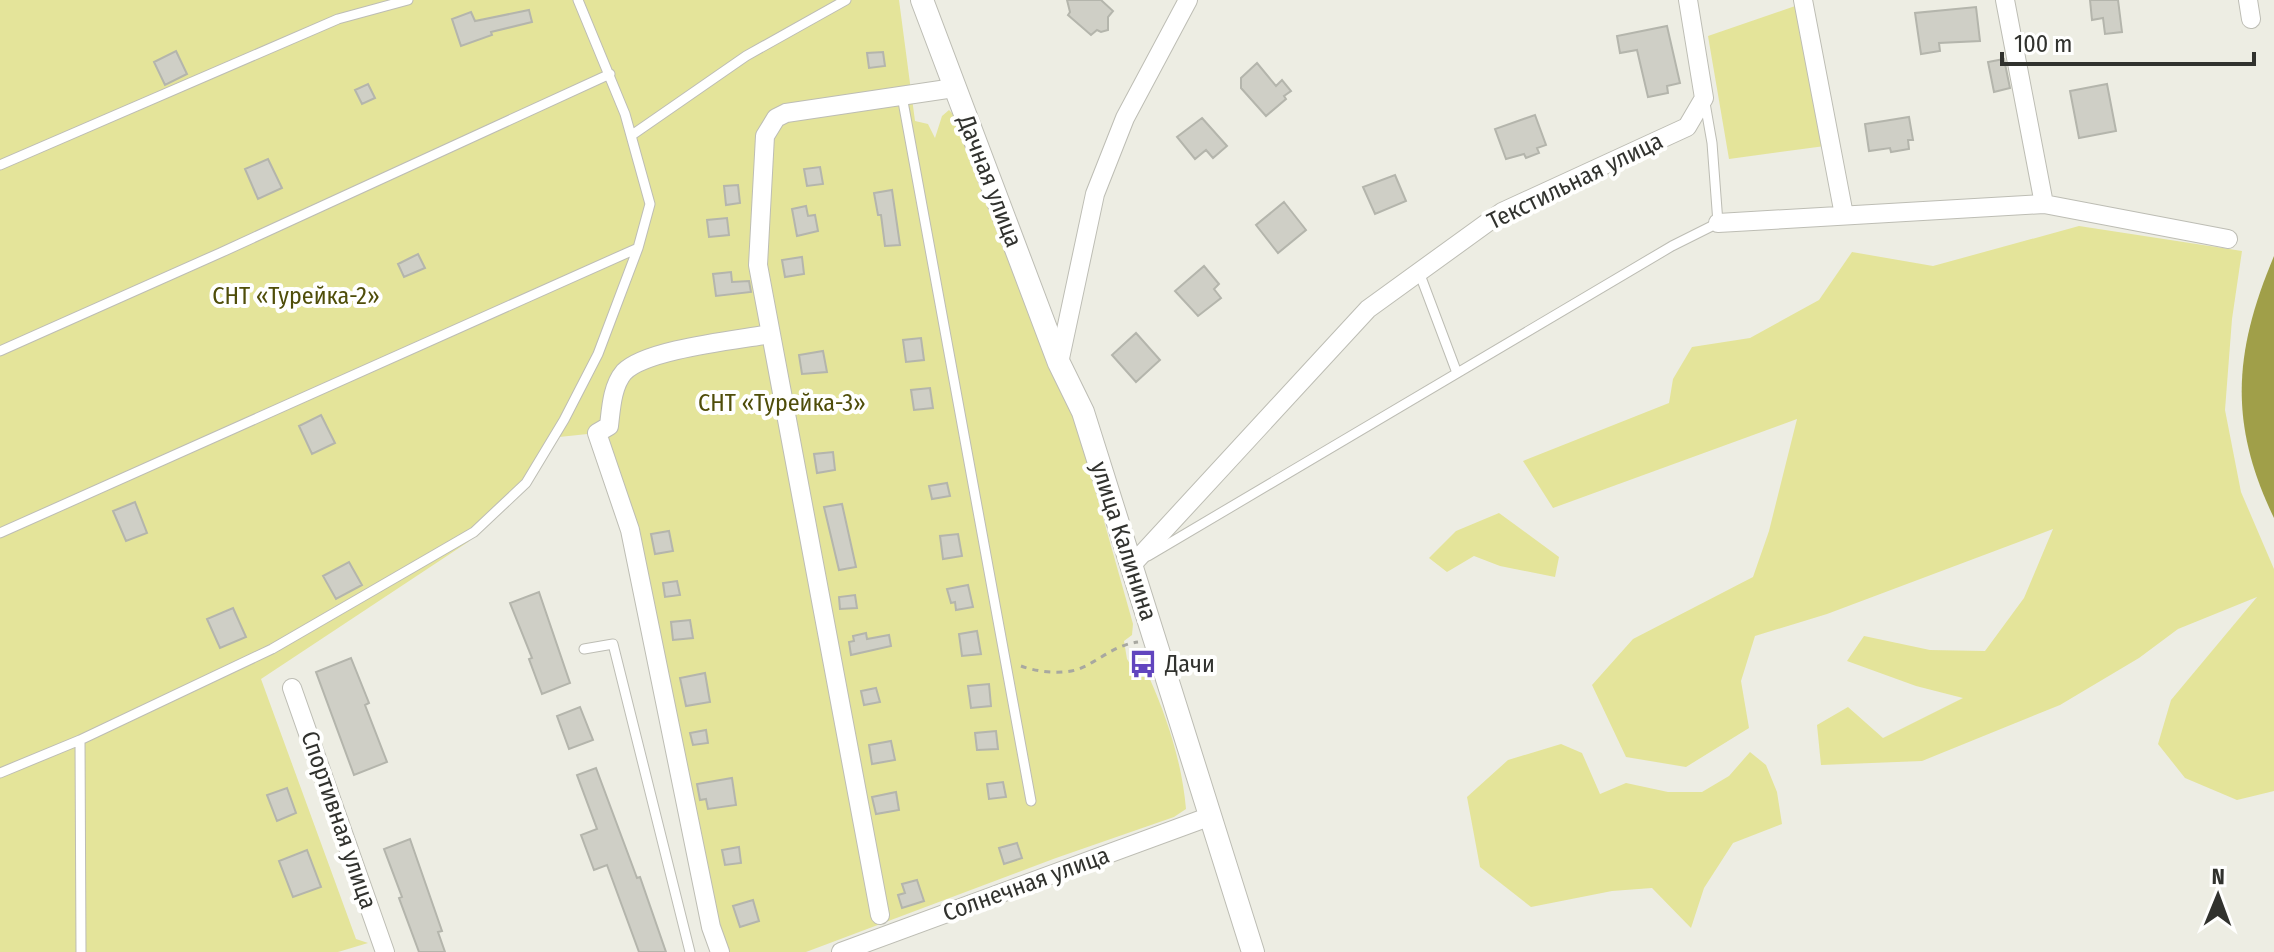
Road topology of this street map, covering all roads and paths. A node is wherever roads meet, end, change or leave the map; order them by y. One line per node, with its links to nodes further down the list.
1 (408, 0): 14 (lane)
2 (578, 0): 9 (lane)
3 (846, 0): 13 (lane)
4 (922, 0): 10 (street, Дачная улица)
5 (1188, 0): 23 (street)
6 (1688, 0): 12 (street)
7 (1803, 0): 16 (street)
8 (2005, 0): 15 (street)
9 (610, 74): 13 (lane); 22 (lane)
10 (954, 88): 11 (street); 23 (street, Дачная улица)
11 (902, 96): 21 (street); 29 (lane)
12 (1704, 98): 17 (lane); 20 (street, Текстильная улица)
13 (632, 135): 19 (lane)
14 (0, 165)
15 (2044, 204): 16 (street); 18 (street)
16 (1844, 215): 17 (street)
17 (1718, 223): 24 (lane)
18 (2228, 239)
19 (638, 248): 25 (lane); 31 (lane)
20 (1419, 272): 24 (lane); 26 (street, Текстильная улица)
21 (770, 334): 35 (street); 39 (street)
22 (0, 351)
23 (1059, 363): 26 (street, улица Калинина)
24 (1457, 373): 26 (lane)
25 (0, 533)
26 (1131, 566): 34 (street, улица Калинина)
27 (1140, 642): 29 (path)
28 (584, 649): 38 (lane)
29 (1006, 660): 33 (lane)
30 (292, 688): 37 (street, Спортивная улица)
31 (80, 740): 32 (lane); 36 (lane)
32 (0, 773)
33 (1031, 801)
34 (1211, 816): 40 (street, Солнечная улица); 41 (street, улица Калинина)
35 (880, 915)
36 (81, 952)
37 (385, 952)
38 (690, 952)
39 (720, 952)
40 (841, 952)
41 (1253, 952)

